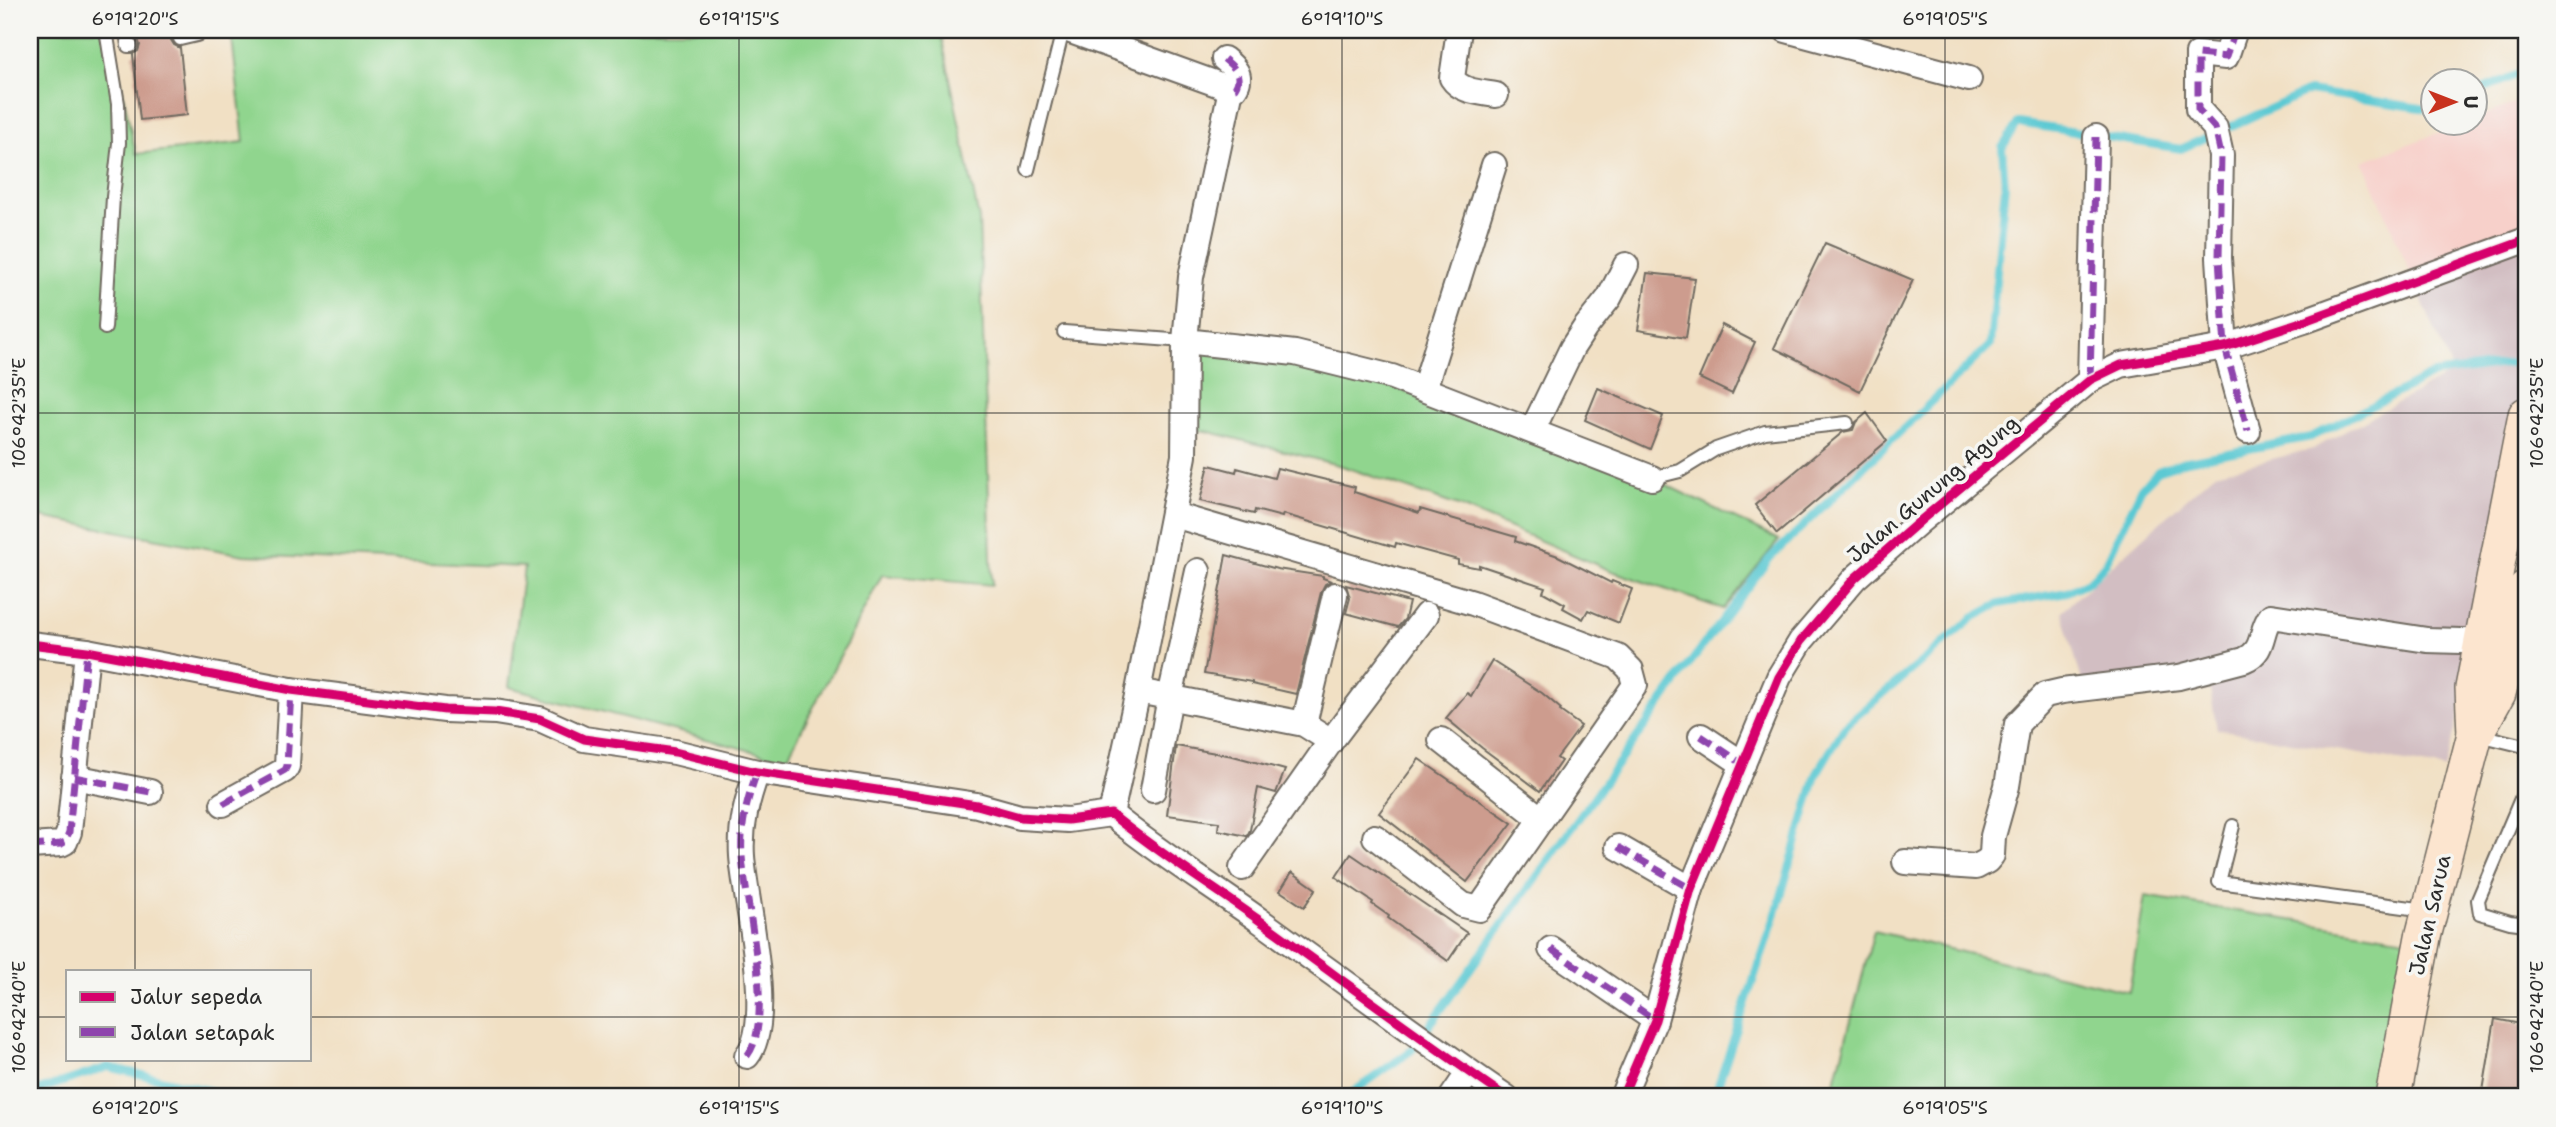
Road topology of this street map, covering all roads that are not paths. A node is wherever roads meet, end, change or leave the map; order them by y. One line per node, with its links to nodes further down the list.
1 (106, 30): 19 (lane)
2 (126, 30): 9 (lane)
3 (197, 30): 8 (lane)
4 (1065, 30): 12 (street); 16 (lane)
5 (1460, 30): 13 (street)
6 (1786, 30): 11 (street)
7 (2235, 30): 22 (street)
8 (180, 39)
9 (131, 46)
10 (1224, 59): 12 (street)
11 (1969, 79)
12 (1231, 89): 21 (street)
13 (1496, 95)
14 (2096, 137): 23 (street)
15 (1494, 164): 24 (street)
16 (1028, 170)
17 (2526, 240): 22 (street, Jalan Gunung Agung)
18 (1626, 265): 27 (street)
19 (105, 328)
20 (1064, 332): 21 (lane)
21 (1185, 341): 24 (street); 30 (street)
22 (2225, 347): 23 (street, Jalan Gunung Agung); 28 (street)
23 (2090, 380): 47 (street, Jalan Gunung Agung)
24 (1424, 389): 27 (street)
25 (2526, 415): 35 (main road, Jalan Sarua)
26 (1847, 423): 29 (lane)
27 (1532, 430): 29 (street)
28 (2248, 430)
29 (1652, 478)
30 (1174, 515): 39 (street); 55 (street)
31 (1198, 571): 40 (street)
32 (2526, 588): 35 (main road, Jalan Sarua)
33 (1335, 595): 41 (street)
34 (1426, 615): 45 (street)
35 (2496, 642): 42 (main road, Jalan Sarua); 60 (street)
36 (30, 644): 37 (street)
37 (87, 650): 38 (street); 49 (street)
38 (291, 690): 48 (street); 53 (street)
39 (1138, 691): 40 (street); 54 (street)
40 (1170, 697): 41 (street); 51 (street)
41 (1304, 724): 45 (street)
42 (2475, 734): 46 (lane); 63 (main road, Jalan Sarua)
43 (1700, 736): 47 (street)
44 (1441, 740): 55 (street)
45 (1331, 741): 61 (street)
46 (2526, 749)
47 (1743, 764): 62 (street, Jalan Gunung Agung)
48 (757, 772): 54 (street); 67 (street)
49 (74, 777): 52 (street); 58 (street)
50 (2526, 787): 64 (lane)
51 (1153, 790)
52 (150, 792)
53 (223, 804)
54 (1111, 814): 68 (street)
55 (1540, 818): 57 (street)
56 (2233, 826): 63 (lane)
57 (1375, 836)
58 (30, 846)
59 (1618, 847): 62 (street)
60 (1905, 862)
61 (1242, 868)
62 (1691, 889): 66 (street, Jalan Gunung Agung)
63 (2430, 911): 72 (main road, Jalan Sarua)
64 (2526, 924)
65 (1551, 949): 66 (street)
66 (1655, 1020): 71 (street, Jalan Gunung Agung)
67 (747, 1056)
68 (1469, 1072): 69 (street); 70 (street)
69 (1452, 1097)
70 (1507, 1097)
71 (1622, 1097)
72 (2393, 1097)

